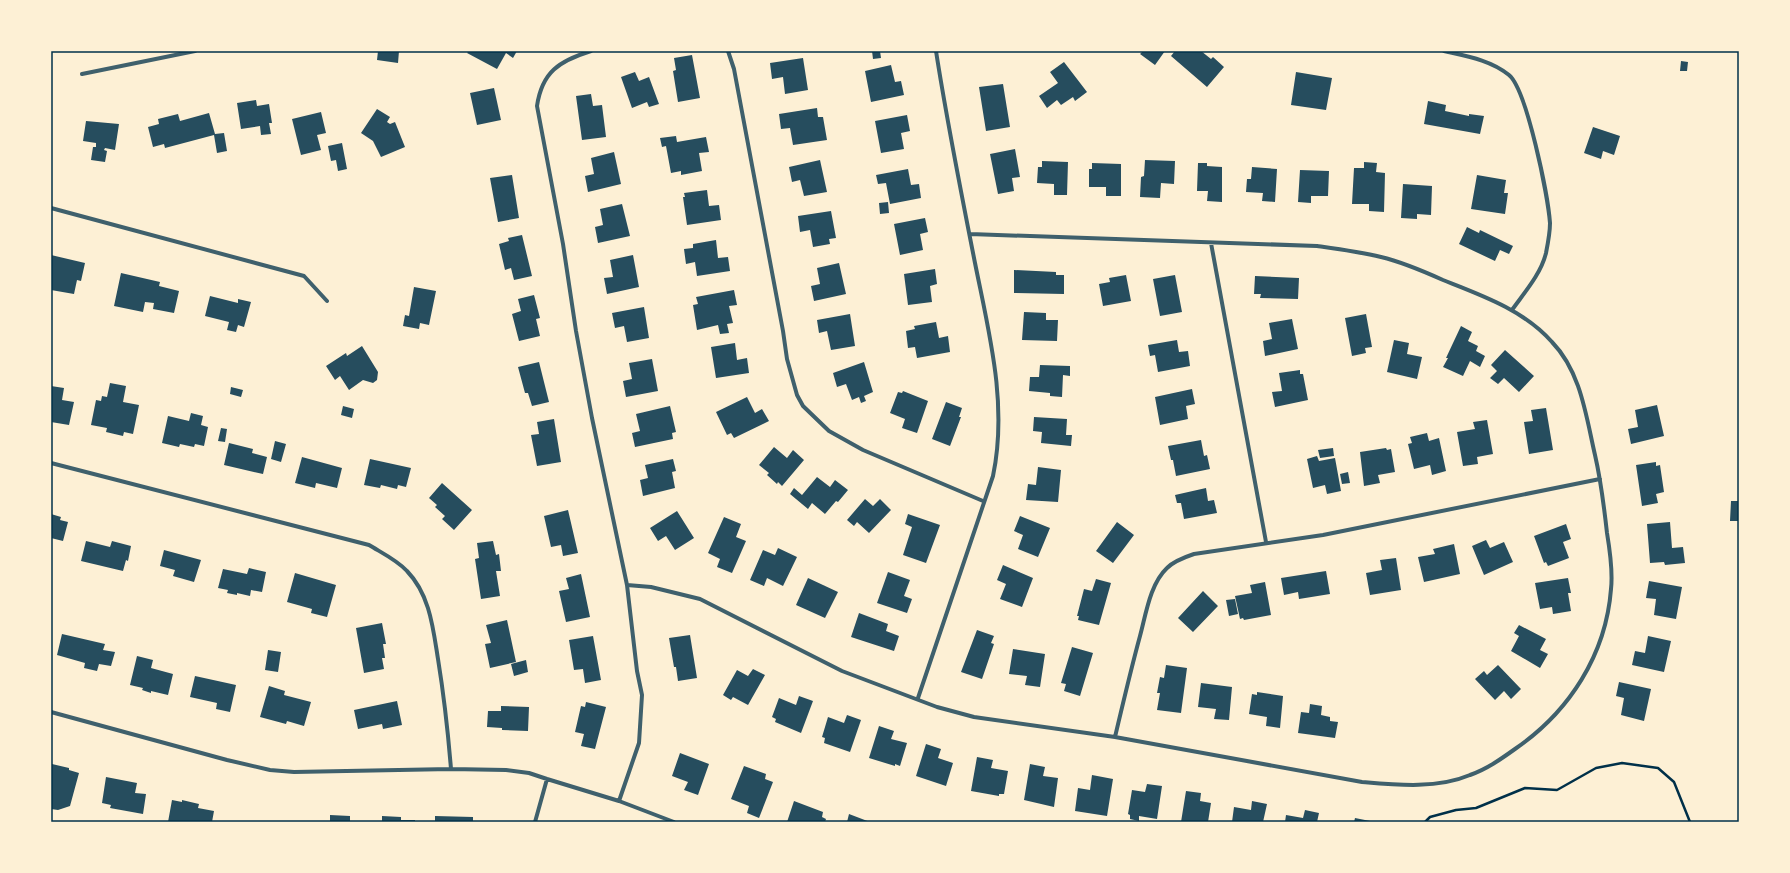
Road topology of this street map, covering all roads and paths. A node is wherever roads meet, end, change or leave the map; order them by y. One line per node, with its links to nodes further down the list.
1 (195, 51): 6 (street)
2 (591, 51): 16 (street)
3 (728, 51): 14 (street)
4 (936, 51): 8 (street)
5 (1444, 51): 11 (street)
6 (82, 74)
7 (51, 208): 10 (street)
8 (970, 234): 9 (street); 14 (street)
9 (1211, 243): 11 (street); 15 (street)
10 (327, 301)
11 (1512, 310): 13 (street)
12 (51, 463): 20 (street)
13 (1600, 479): 15 (street); 19 (street)
14 (983, 501): 17 (street)
15 (1266, 542): 19 (street)
16 (627, 585): 17 (street); 22 (street)
17 (918, 698): 19 (street)
18 (51, 712): 20 (street)
19 (1115, 737)
20 (451, 769): 21 (street)
21 (547, 779): 22 (street); 23 (street)
22 (619, 801): 24 (street)
23 (535, 822)
24 (674, 822)
25 (1425, 822): 26 (path)
26 (1690, 822)

